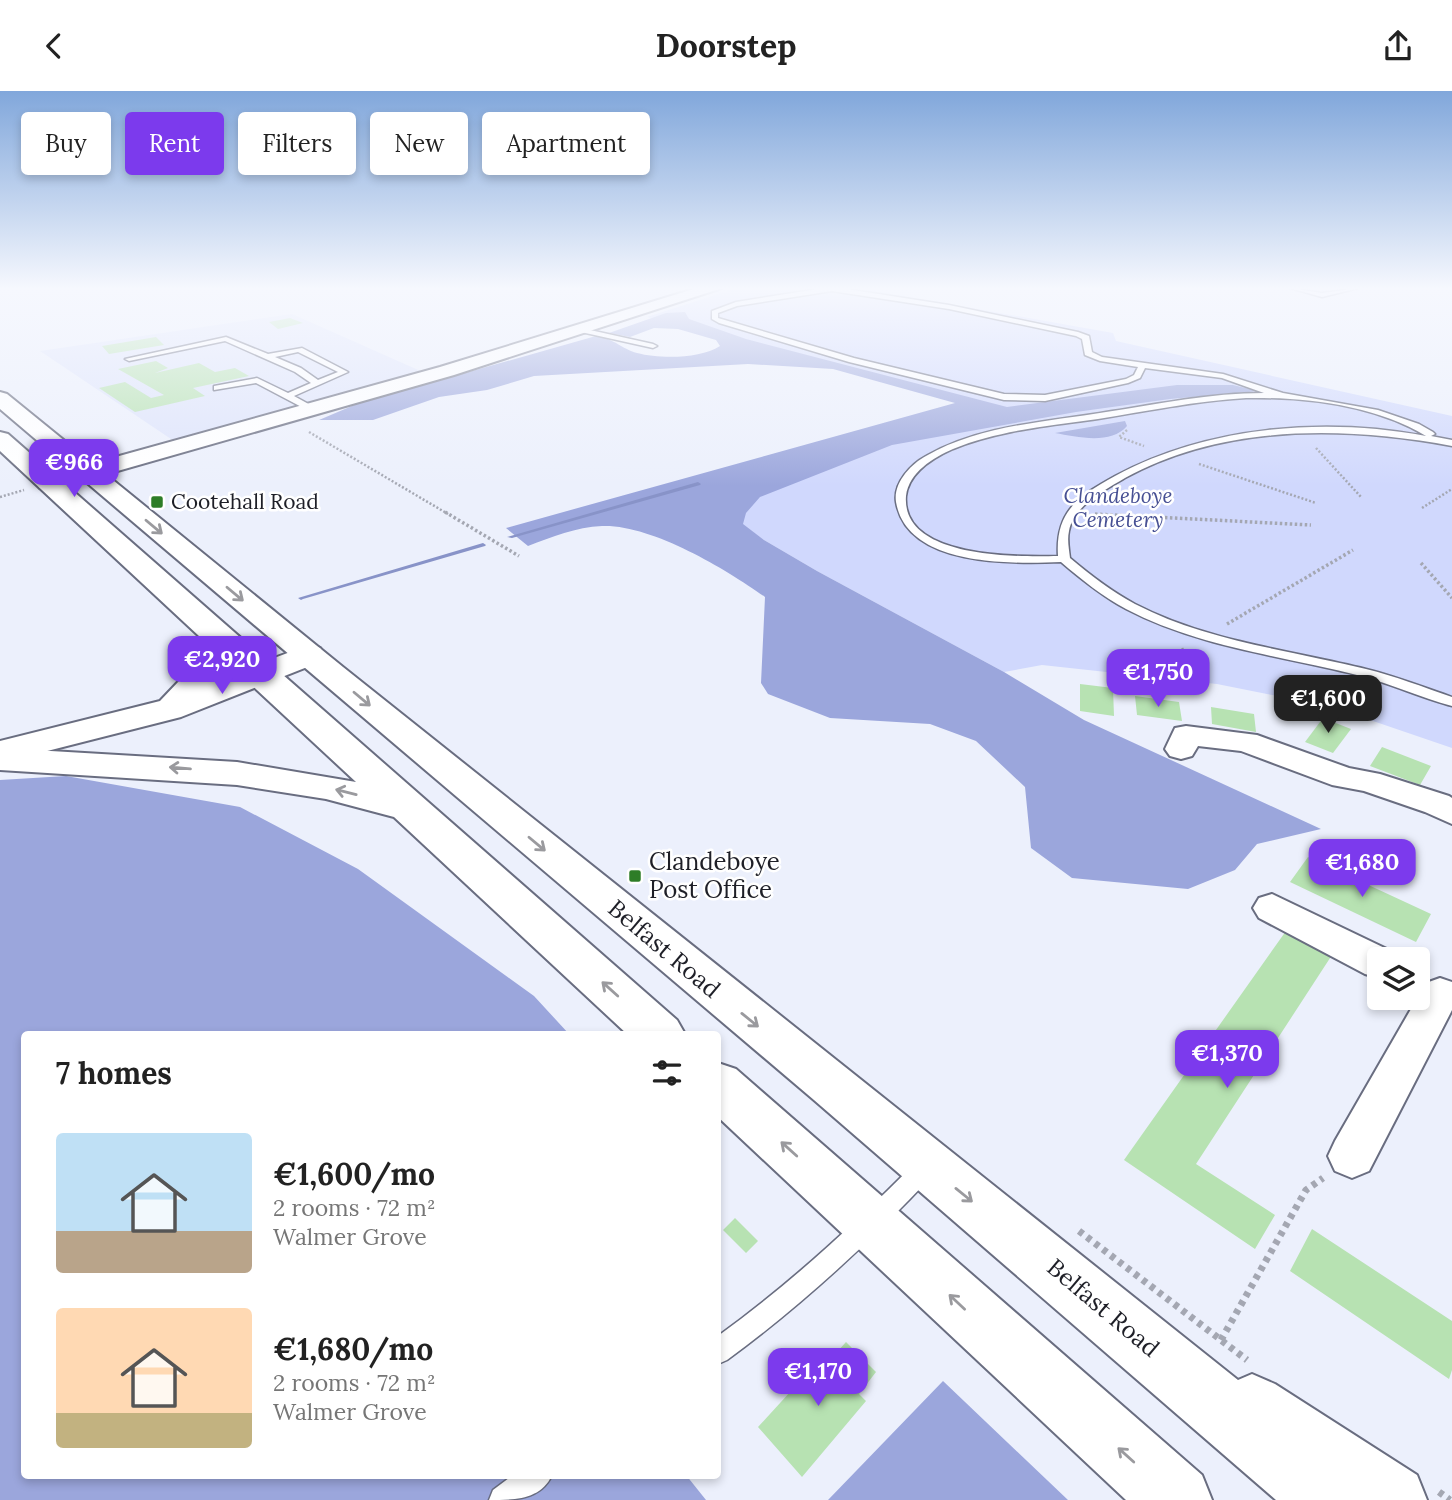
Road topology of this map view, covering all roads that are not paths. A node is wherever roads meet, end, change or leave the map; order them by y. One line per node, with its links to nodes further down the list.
1 (154, 354): 9 (lane)
2 (260, 354): 8 (lane)
3 (282, 354): 8 (lane)
4 (307, 354): 10 (lane)
5 (502, 354): 21 (main road)
6 (830, 354): 11 (lane)
7 (1089, 354): 11 (lane)
8 (267, 357): 12 (lane)
9 (129, 359)
10 (325, 363): 12 (lane); 16 (lane)
11 (1142, 366): 19 (lane)
12 (298, 370): 13 (lane); 16 (lane)
13 (277, 375)
14 (267, 377): 15 (lane)
15 (257, 380): 17 (lane); 18 (lane)
16 (315, 382): 18 (lane)
17 (217, 388)
18 (288, 396): 21 (lane)
19 (1282, 396): 23 (lane); 27 (lane)
20 (0, 398): 25 (main road, Belfast Road)
21 (311, 409): 25 (main road)
22 (0, 439): 26 (main road)
23 (1436, 439): 24 (lane); 27 (lane)
24 (1452, 443)
25 (88, 472): 26 (main road); 29 (main road, Belfast Road, one-way to 29)
26 (48, 483): 28 (main road)
27 (1063, 559): 31 (lane)
28 (228, 643): 30 (main road); 32 (main road)
29 (309, 656): 30 (main road); 44 (main road, Belfast Road, one-way to 44)
30 (264, 676): 32 (main road); 36 (main road)
31 (1452, 702)
32 (169, 710): 34 (main road)
33 (1181, 749): 37 (street)
34 (0, 752)
35 (0, 759): 36 (main road, one-way to 35)
36 (412, 810): 41 (main road, one-way to 36)
37 (1452, 813)
38 (1272, 908): 39 (street)
39 (1367, 957)
40 (1436, 992): 43 (street)
41 (657, 1031)
42 (721, 1089): 45 (main road, one-way to 42)
43 (1352, 1156)
44 (927, 1165): 45 (lane); 46 (main road, Belfast Road, one-way to 46)
45 (872, 1223): 47 (lane); 50 (main road, one-way to 45)
46 (1111, 1313): 51 (main road, Belfast Road); 52 (main road)
47 (721, 1349)
48 (532, 1479): 49 (lane)
49 (503, 1500)
50 (1177, 1500)
51 (1329, 1500)
52 (1392, 1500)

